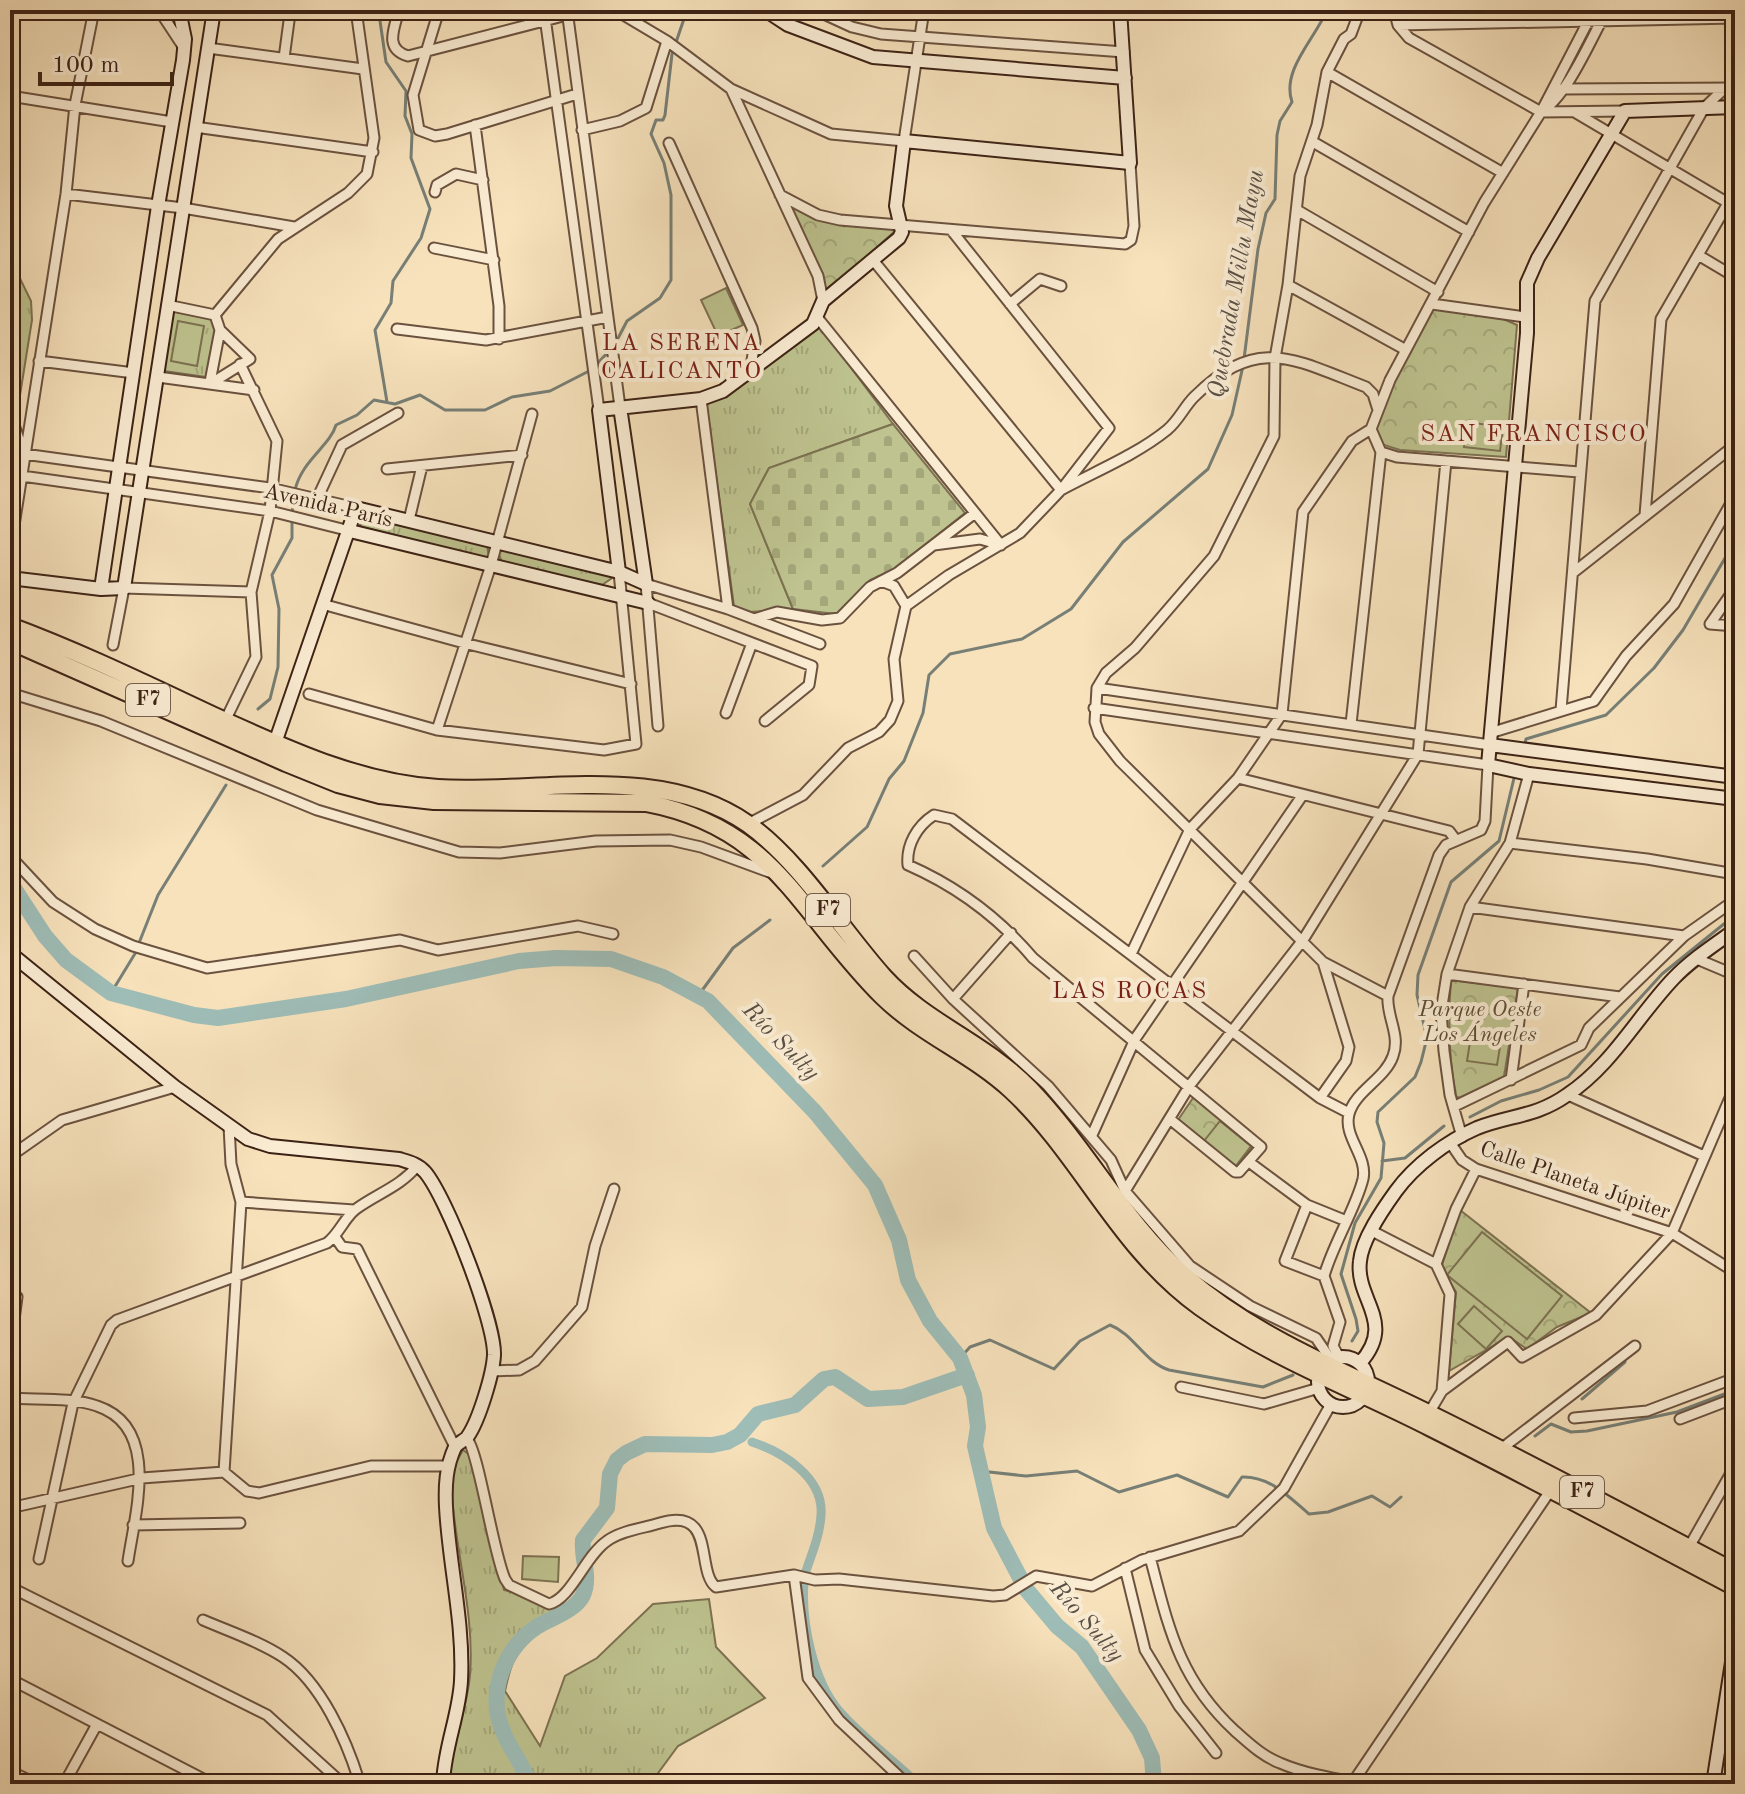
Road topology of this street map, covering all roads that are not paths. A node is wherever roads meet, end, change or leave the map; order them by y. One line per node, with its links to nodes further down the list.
1 (94, 10): 44 (street)
2 (159, 10): 29 (street)
3 (179, 10): 29 (street)
4 (214, 10): 30 (street)
5 (286, 10): 33 (street)
6 (356, 10): 35 (street)
7 (399, 10): 31 (street)
8 (439, 10): 31 (street)
9 (601, 10): 20 (street)
10 (615, 10): 28 (street)
11 (765, 10): 34 (street)
12 (815, 10): 27 (street)
13 (924, 10): 27 (street)
14 (1120, 10): 32 (street)
15 (1360, 10): 36 (street)
16 (1394, 10): 26 (street)
17 (1460, 10): 25 (street)
18 (1594, 10): 23 (street)
19 (1607, 10): 24 (street)
20 (567, 12): 21 (street); 41 (street)
21 (545, 15): 31 (street); 43 (street)
22 (1735, 18): 24 (street)
23 (1588, 21): 24 (street); 25 (street); 48 (street)
24 (1601, 21): 40 (street)
25 (1460, 23): 26 (street)
26 (1398, 25): 48 (street)
27 (920, 37): 32 (street); 34 (street)
28 (667, 41): 39 (street); 53 (street)
29 (184, 48): 50 (street)
30 (208, 48): 33 (street); 52 (street)
31 (427, 51): 51 (street)
32 (1124, 52): 37 (street)
33 (284, 58): 35 (street)
34 (915, 63): 37 (street); 55 (street)
35 (363, 69): 58 (street)
36 (1327, 72): 56 (street); 61 (street)
37 (1125, 78): 59 (street)
38 (1730, 88): 40 (street); 46 (street)
39 (731, 89): 55 (street); 66 (street)
40 (1562, 89): 48 (street)
41 (577, 94): 43 (street); 53 (street)
42 (10, 96): 44 (street)
43 (555, 101): 51 (street); 91 (street)
44 (75, 105): 50 (street); 65 (street)
45 (1735, 107): 46 (street)
46 (1704, 108): 47 (street); 60 (street)
47 (1625, 111): 49 (street); 54 (street)
48 (1541, 112): 49 (street); 61 (street)
49 (1576, 113): 54 (street)
50 (172, 122): 68 (street)
51 (475, 125): 62 (street)
52 (195, 127): 58 (street); 69 (street)
53 (582, 130): 88 (street)
54 (1612, 134): 60 (street); 90 (street)
55 (904, 141): 59 (street); 71 (street)
56 (1313, 142): 70 (street); 74 (street)
57 (669, 143): 99 (street)
58 (373, 152): 72 (street)
59 (1130, 163): 73 (street)
60 (1670, 168): 67 (street); 122 (street)
61 (1503, 173): 74 (street)
62 (483, 180): 64 (street); 77 (street)
63 (1735, 191): 67 (street)
64 (435, 192)
65 (66, 194): 68 (street); 97 (street)
66 (780, 195): 71 (street); 83 (street)
67 (1732, 205): 76 (street)
68 (158, 206): 69 (street); 100 (street)
69 (183, 208): 72 (street); 86 (street)
70 (1297, 210): 80 (street); 82 (street)
71 (899, 223): 73 (street); 78 (street)
72 (294, 227): 87 (street)
73 (952, 231): 84 (street)
74 (1469, 232): 82 (street)
75 (434, 248): 77 (street)
76 (1698, 255): 79 (street); 133 (street)
77 (494, 260): 94 (street)
78 (873, 260): 83 (street); 126 (street)
79 (1735, 277)
80 (1288, 285): 95 (street); 96 (street)
81 (1061, 286): 84 (street)
82 (1438, 292): 85 (street)
83 (823, 301): 89 (street)
84 (1010, 304): 126 (street)
85 (1432, 304): 90 (street); 95 (street)
86 (167, 305): 87 (street); 101 (street)
87 (215, 315): 93 (street)
88 (608, 317): 91 (street); 105 (street)
89 (817, 317): 99 (street); 132 (street)
90 (1525, 317): 119 (street)
91 (586, 320): 94 (street); 106 (street)
92 (397, 329): 94 (street)
93 (220, 330): 98 (street); 102 (street)
94 (499, 339)
95 (1406, 350): 107 (street)
96 (1275, 358): 107 (street); 126 (street); 164 (street)
97 (39, 361): 100 (street); 114 (street)
98 (240, 364): 102 (street); 103 (street)
99 (751, 367): 104 (street)
100 (134, 373): 117 (street)
101 (158, 377): 102 (street); 120 (street)
102 (210, 384): 103 (street)
103 (254, 390): 124 (street)
104 (701, 399): 105 (street); 154 (street)
105 (620, 407): 106 (street); 145 (street)
106 (599, 410): 141 (street)
107 (1378, 410): 111 (street)
108 (10, 413): 114 (street)
109 (398, 413): 129 (street)
110 (532, 414): 115 (street)
111 (1371, 429): 113 (street); 170 (street)
112 (1735, 445): 133 (street)
113 (1381, 452): 116 (street); 173 (street)
114 (24, 454): 117 (street, Avenida París); 123 (street)
115 (522, 455): 118 (street); 136 (street)
116 (1446, 461): 119 (street); 177 (street)
117 (120, 465): 120 (street, Avenida París); 125 (street)
118 (422, 466): 121 (street); 134 (street)
119 (1513, 467): 122 (street); 178 (street)
120 (143, 469): 124 (street, Avenida París); 127 (street)
121 (387, 469)
122 (1579, 472): 142 (street)
123 (22, 476): 125 (street, Avenida París); 139 (street)
124 (270, 488): 129 (street, Avenida París); 131 (street)
125 (117, 489): 127 (street, Avenida París); 148 (street)
126 (1061, 490): 137 (street)
127 (140, 493): 131 (street, Avenida París); 146 (street)
128 (1735, 496): 168 (street)
129 (317, 499): 130 (street, Avenida París)
130 (356, 508): 134 (street); 135 (street)
131 (270, 511): 135 (street, Avenida París); 149 (street)
132 (975, 513): 137 (street); 138 (street)
133 (1645, 515): 142 (street)
134 (409, 520): 136 (street)
135 (350, 531): 140 (street, Avenida París); 152 (street)
136 (496, 543): 140 (street); 141 (street)
137 (1001, 545): 138 (street); 153 (street)
138 (930, 546): 144 (street)
139 (10, 551)
140 (491, 565): 150 (street, Avenida París); 159 (street)
141 (619, 572): 145 (street); 150 (street)
142 (1574, 572): 168 (street)
143 (10, 578): 148 (street)
144 (881, 581): 153 (street); 155 (street)
145 (646, 584): 151 (street); 154 (street)
146 (124, 588): 148 (street); 149 (street); 162 (street)
147 (1735, 588): 157 (street)
148 (101, 589)
149 (251, 592): 171 (street)
150 (620, 595): 151 (street, Avenida París); 163 (street)
151 (648, 603): 160 (street); 174 (street)
152 (322, 604): 159 (street); 179 (street)
153 (906, 606): 189 (street)
154 (728, 609): 155 (street)
155 (754, 619): 161 (street)
156 (10, 626): 171 (highway, F7)
157 (1735, 626)
158 (10, 641): 195 (highway, F7)
159 (464, 643): 163 (street); 175 (street)
160 (752, 643): 169 (street); 172 (street)
161 (820, 644)
162 (113, 645)
163 (631, 684): 175 (street)
164 (1097, 688): 167 (street); 170 (street)
165 (10, 693): 195 (street)
166 (309, 694): 175 (street)
167 (1094, 708): 176 (street); 190 (street)
168 (1561, 710): 178 (street)
169 (726, 713)
170 (1282, 714): 173 (street); 176 (street)
171 (225, 721): 179 (highway, F7)
172 (765, 721)
173 (1351, 724): 177 (street)
174 (658, 726)
175 (437, 730)
176 (1272, 733): 181 (street); 185 (street)
177 (1420, 735): 178 (street); 181 (street)
178 (1490, 739): 180 (street); 182 (street)
179 (275, 743): 189 (highway, F7)
180 (1526, 751): 183 (street); 184 (street)
181 (1418, 754): 182 (street); 188 (street)
182 (1488, 765): 183 (street); 191 (street)
183 (1520, 772): 187 (street); 192 (street)
184 (1735, 777)
185 (1238, 778): 186 (street); 190 (street)
186 (1302, 796): 188 (street); 196 (street)
187 (1735, 799)
188 (1379, 812): 191 (street); 203 (street)
189 (748, 824): 252 (highway, F7)
190 (1190, 829): 196 (street); 205 (street)
191 (1455, 839): 213 (street)
192 (1510, 843): 194 (street); 198 (street)
193 (10, 856): 201 (street)
194 (1735, 874)
195 (779, 875): 252 (highway, F7)
196 (1243, 883): 203 (street); 212 (street)
197 (1735, 900): 202 (street)
198 (1470, 907): 202 (street); 209 (street)
199 (1735, 930): 207 (street)
200 (1011, 933): 205 (street); 215 (street); 217 (street)
201 (613, 934)
202 (1684, 936): 214 (street)
203 (1303, 940): 208 (street); 216 (street)
204 (10, 953): 221 (street)
205 (1131, 954): 212 (street)
206 (914, 956): 215 (street)
207 (1697, 959): 210 (street); 222 (street)
208 (1323, 962): 213 (street); 223 (street)
209 (1447, 974): 211 (street); 224 (street)
210 (1735, 975)
211 (1524, 984): 214 (street); 218 (street)
212 (1171, 987): 216 (street); 217 (street)
213 (1388, 996): 225 (street)
214 (1620, 997): 218 (street)
215 (953, 999): 228 (street)
216 (1231, 1031): 219 (street); 223 (street)
217 (1135, 1039): 219 (street); 228 (street)
218 (1511, 1080): 224 (street)
219 (1190, 1085): 226 (street); 231 (street)
220 (1735, 1086): 230 (street)
221 (175, 1087): 227 (street); 234 (street)
222 (1568, 1095): 229 (street); 230 (street)
223 (1320, 1098): 225 (street)
224 (1455, 1106): 229 (street)
225 (1349, 1113): 240 (street)
226 (1171, 1120): 231 (street); 236 (street)
227 (229, 1126): 232 (street); 237 (street)
228 (1092, 1135): 236 (street)
229 (1456, 1140): 233 (street, Calle Planeta Júpiter); 241 (street)
230 (1704, 1156): 242 (street)
231 (1249, 1162): 238 (street)
232 (418, 1165): 239 (street); 253 (street)
233 (1476, 1169): 242 (street, Calle Planeta Júpiter); 244 (street)
234 (10, 1180)
235 (614, 1189): 253 (street)
236 (1125, 1191): 252 (street)
237 (241, 1202): 239 (street); 246 (street)
238 (1307, 1205): 240 (street); 247 (street)
239 (354, 1210): 243 (street)
240 (1344, 1220): 247 (street)
241 (1372, 1231): 244 (street); 251 (street)
242 (1672, 1233): 245 (street, Calle Planeta Júpiter); 257 (street)
243 (335, 1237): 246 (street); 266 (street)
244 (1436, 1264): 257 (street)
245 (1735, 1272)
246 (238, 1276): 260 (street); 270 (street)
247 (1324, 1276): 252 (street)
248 (10, 1294): 250 (street)
249 (1635, 1346): 267 (street)
250 (10, 1351)
251 (1360, 1363): 252 (street); 256 (street)
252 (1326, 1369): 255 (street); 256 (highway, F7); 261 (street)
253 (492, 1371): 265 (street)
254 (1735, 1378): 263 (street)
255 (1181, 1387)
256 (1366, 1391): 261 (street); 262 (highway, F7); 272 (highway, F7)
257 (1442, 1391): 262 (street)
258 (10, 1398): 260 (street)
259 (1735, 1398): 264 (street)
260 (73, 1403): 271 (street); 273 (street)
261 (1331, 1404): 278 (street)
262 (1429, 1413): 267 (highway, F7)
263 (1574, 1418)
264 (1680, 1419)
265 (467, 1439): 266 (street); 283 (street)
266 (455, 1447): 268 (street)
267 (1501, 1449): 277 (highway, F7)
268 (448, 1466): 270 (street); 300 (street)
269 (1735, 1466): 277 (street)
270 (224, 1472): 271 (street)
271 (142, 1478): 273 (street); 276 (street)
272 (1550, 1491): 285 (highway, F7); 294 (street)
273 (53, 1498): 274 (street); 279 (street)
274 (10, 1508)
275 (240, 1523): 276 (street)
276 (133, 1525): 280 (street)
277 (1689, 1547): 282 (highway, F7)
278 (1150, 1557): 281 (street); 294 (street)
279 (39, 1559)
280 (128, 1561)
281 (1125, 1568): 283 (street); 291 (street)
282 (1735, 1572)
283 (794, 1575): 301 (street)
284 (10, 1587): 298 (street)
285 (1735, 1587)
286 (203, 1620): 299 (street)
287 (1735, 1643): 289 (street)
288 (10, 1679): 290 (street)
289 (1730, 1698): 302 (street)
290 (96, 1726): 296 (street); 297 (street)
291 (1216, 1753)
292 (10, 1771): 293 (street)
293 (26, 1781): 295 (street)
294 (1358, 1783)
295 (37, 1784)
296 (64, 1784)
297 (213, 1784)
298 (343, 1784)
299 (360, 1784)
300 (443, 1784)
301 (907, 1784)
302 (1713, 1784)

